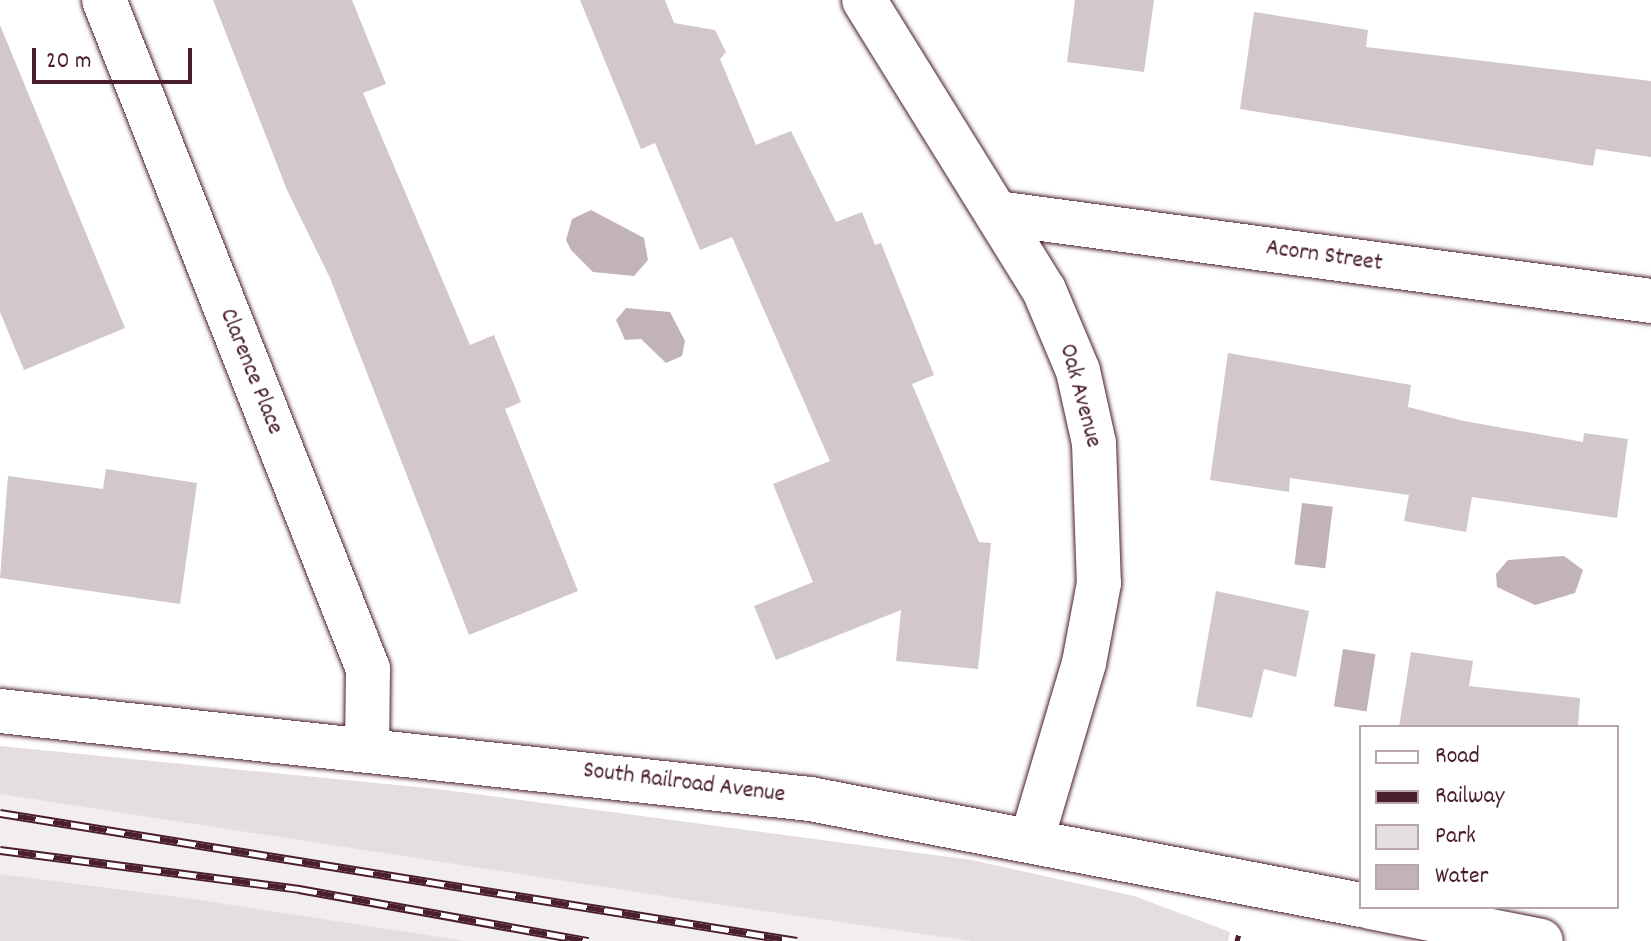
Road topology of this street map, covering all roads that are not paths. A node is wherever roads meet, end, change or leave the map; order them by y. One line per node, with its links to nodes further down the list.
1 (104, 0): 6 (street, Clarence Place)
2 (864, 0): 3 (street, Oak Avenue)
3 (997, 213): 4 (street, Acorn Street); 7 (street, Oak Avenue)
4 (1651, 301)
5 (0, 711): 6 (street, South Railroad Avenue)
6 (367, 749): 7 (street, South Railroad Avenue)
7 (1032, 839): 8 (street, South Railroad Avenue)
8 (1359, 905)
9 (1380, 909): 10 (street)
10 (1541, 941)

